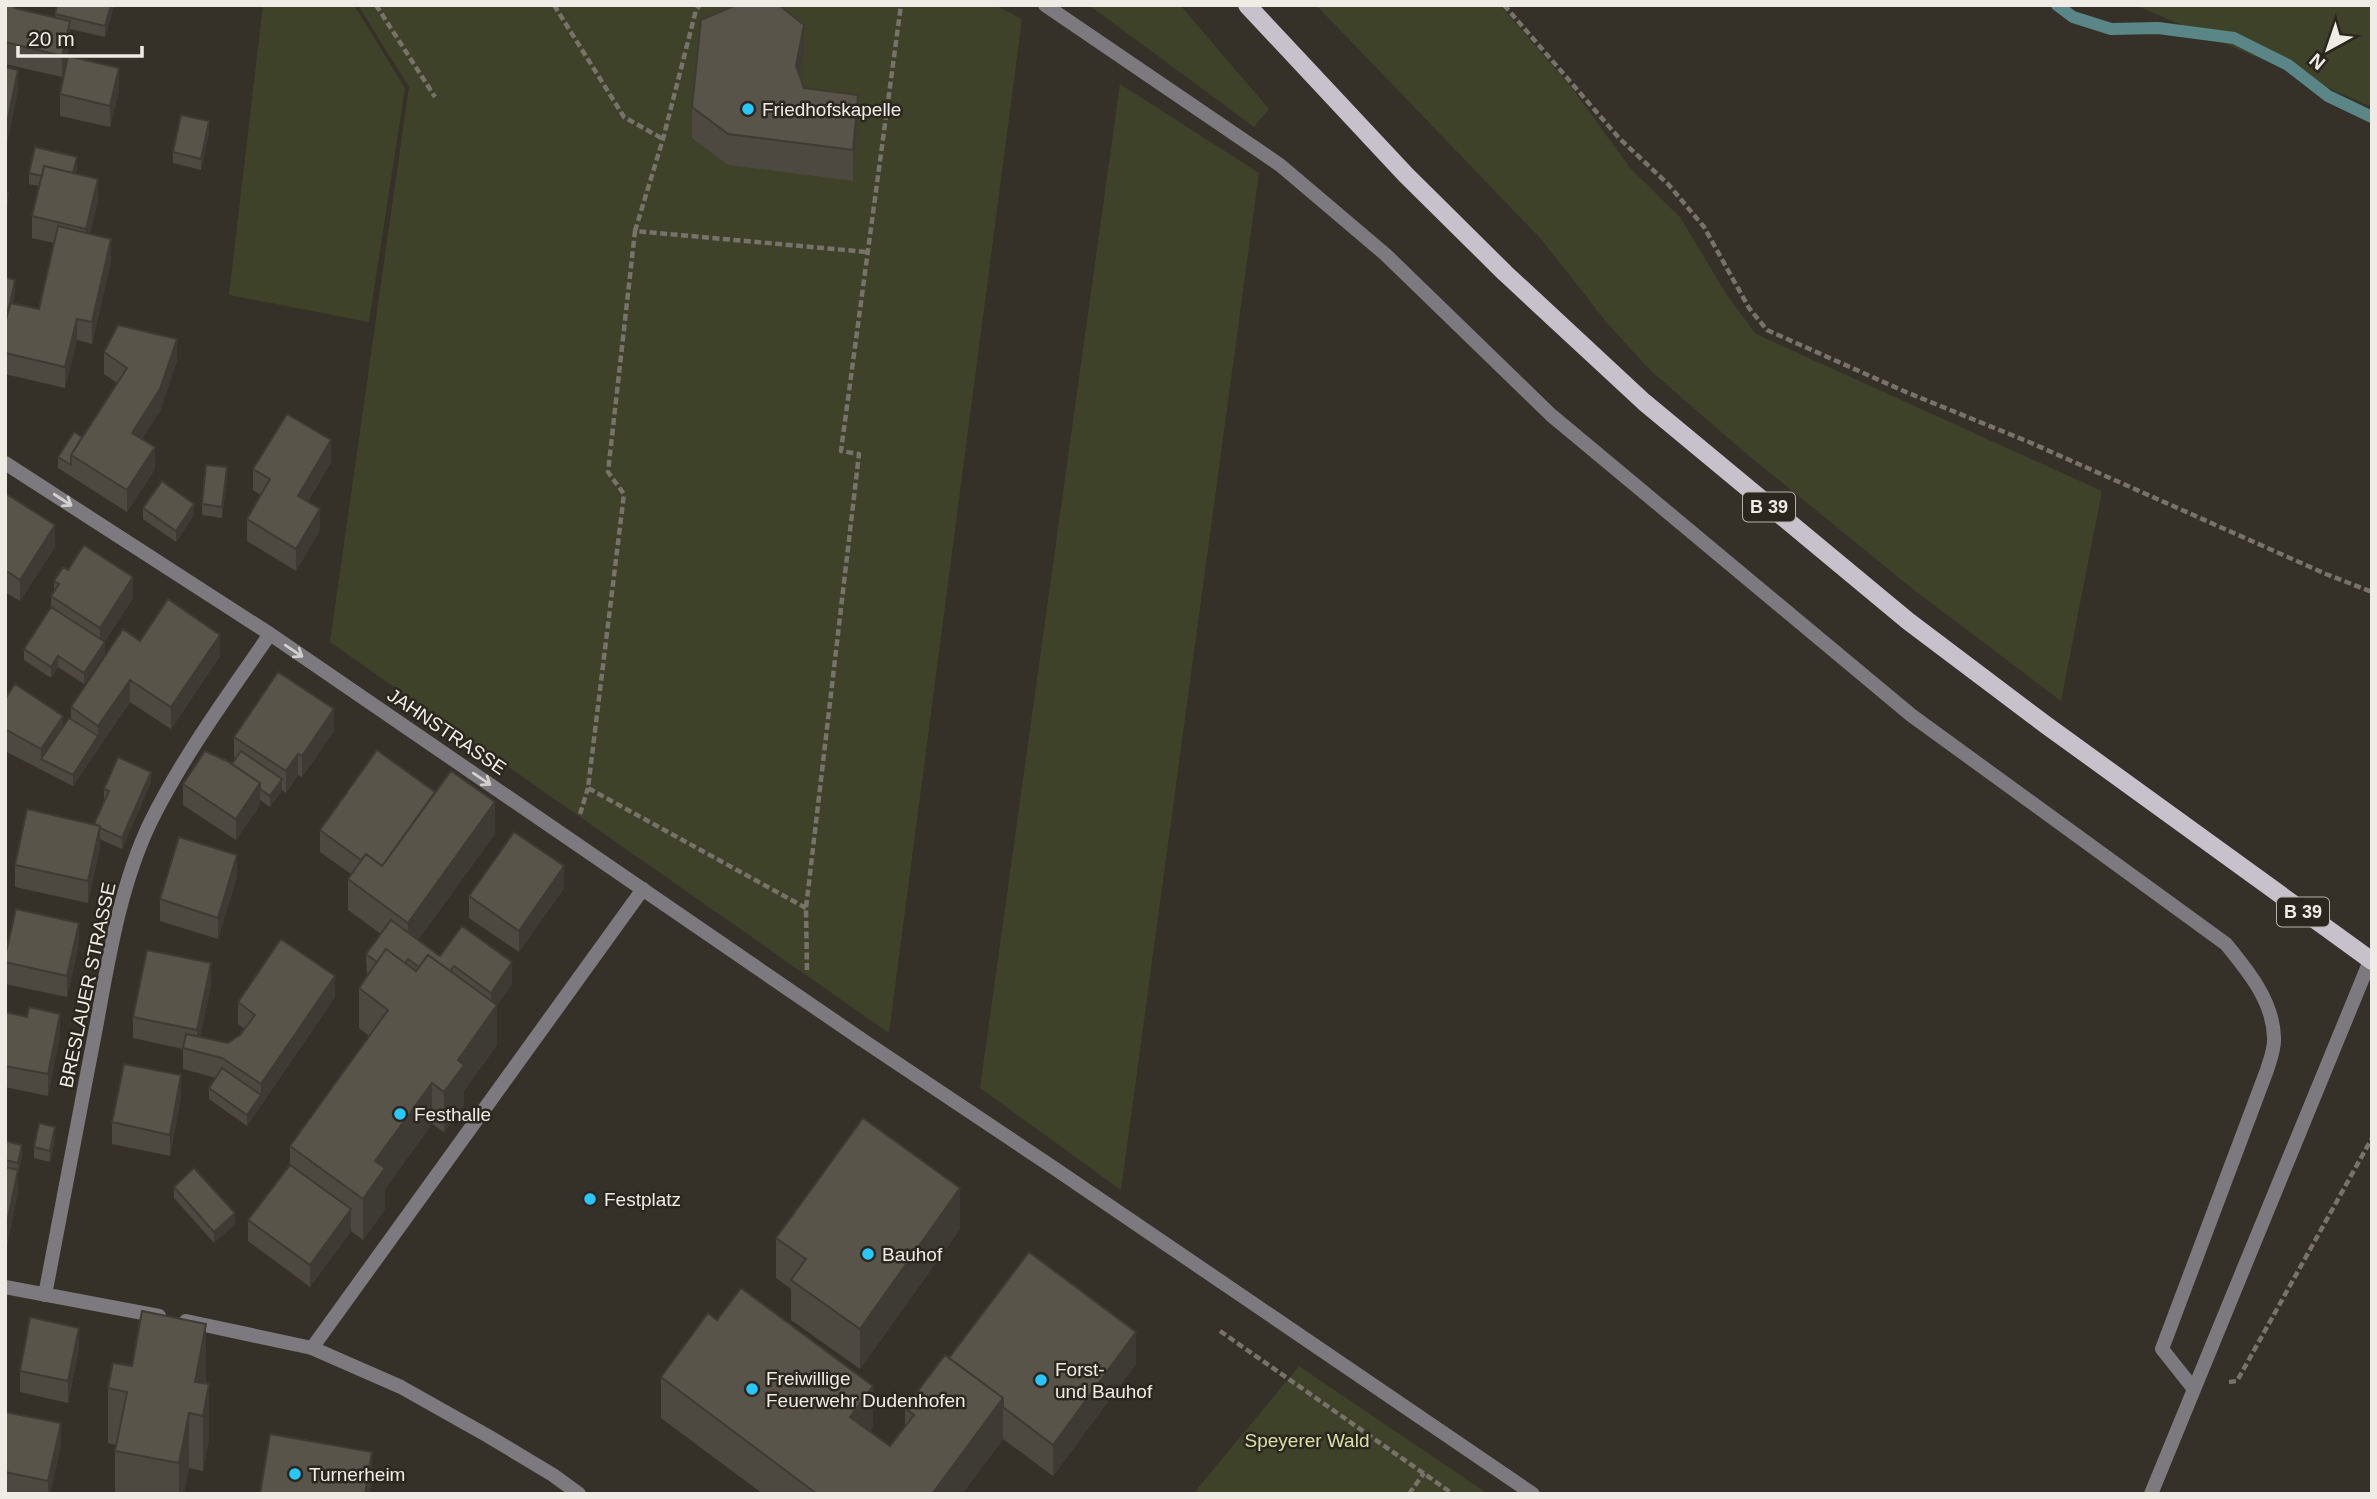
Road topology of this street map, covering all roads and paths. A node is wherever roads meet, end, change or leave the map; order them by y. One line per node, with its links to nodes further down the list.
1 (376, 5): 8 (path)
2 (554, 5): 9 (path)
3 (700, 5): 9 (path)
4 (901, 5): 11 (path)
5 (1045, 5): 24 (street)
6 (1247, 5): 17 (main road, B 39)
7 (1504, 5): 13 (path)
8 (435, 97)
9 (663, 139): 10 (path)
10 (635, 231): 11 (path); 16 (path)
11 (867, 252): 16 (path)
12 (5, 463): 14 (street, JAHNSTRASSE, one-way to 14)
13 (2372, 592)
14 (270, 634): 15 (street, JAHNSTRASSE, one-way to 15); 21 (street, BRESLAUER STRASSE)
15 (643, 889): 18 (street, JAHNSTRASSE); 23 (street)
16 (806, 908): 18 (path)
17 (2372, 959): 24 (street)
18 (809, 1004): 29 (street, JAHNSTRASSE)
19 (2372, 1138): 24 (path)
20 (5, 1287): 21 (street)
21 (45, 1295): 23 (street)
22 (1220, 1331): 25 (path)
23 (312, 1348): 26 (street)
24 (2193, 1388): 30 (street)
25 (1424, 1473): 27 (path); 28 (path)
26 (579, 1494)
27 (1409, 1494)
28 (1453, 1494)
29 (1532, 1494)
30 (2151, 1494)

